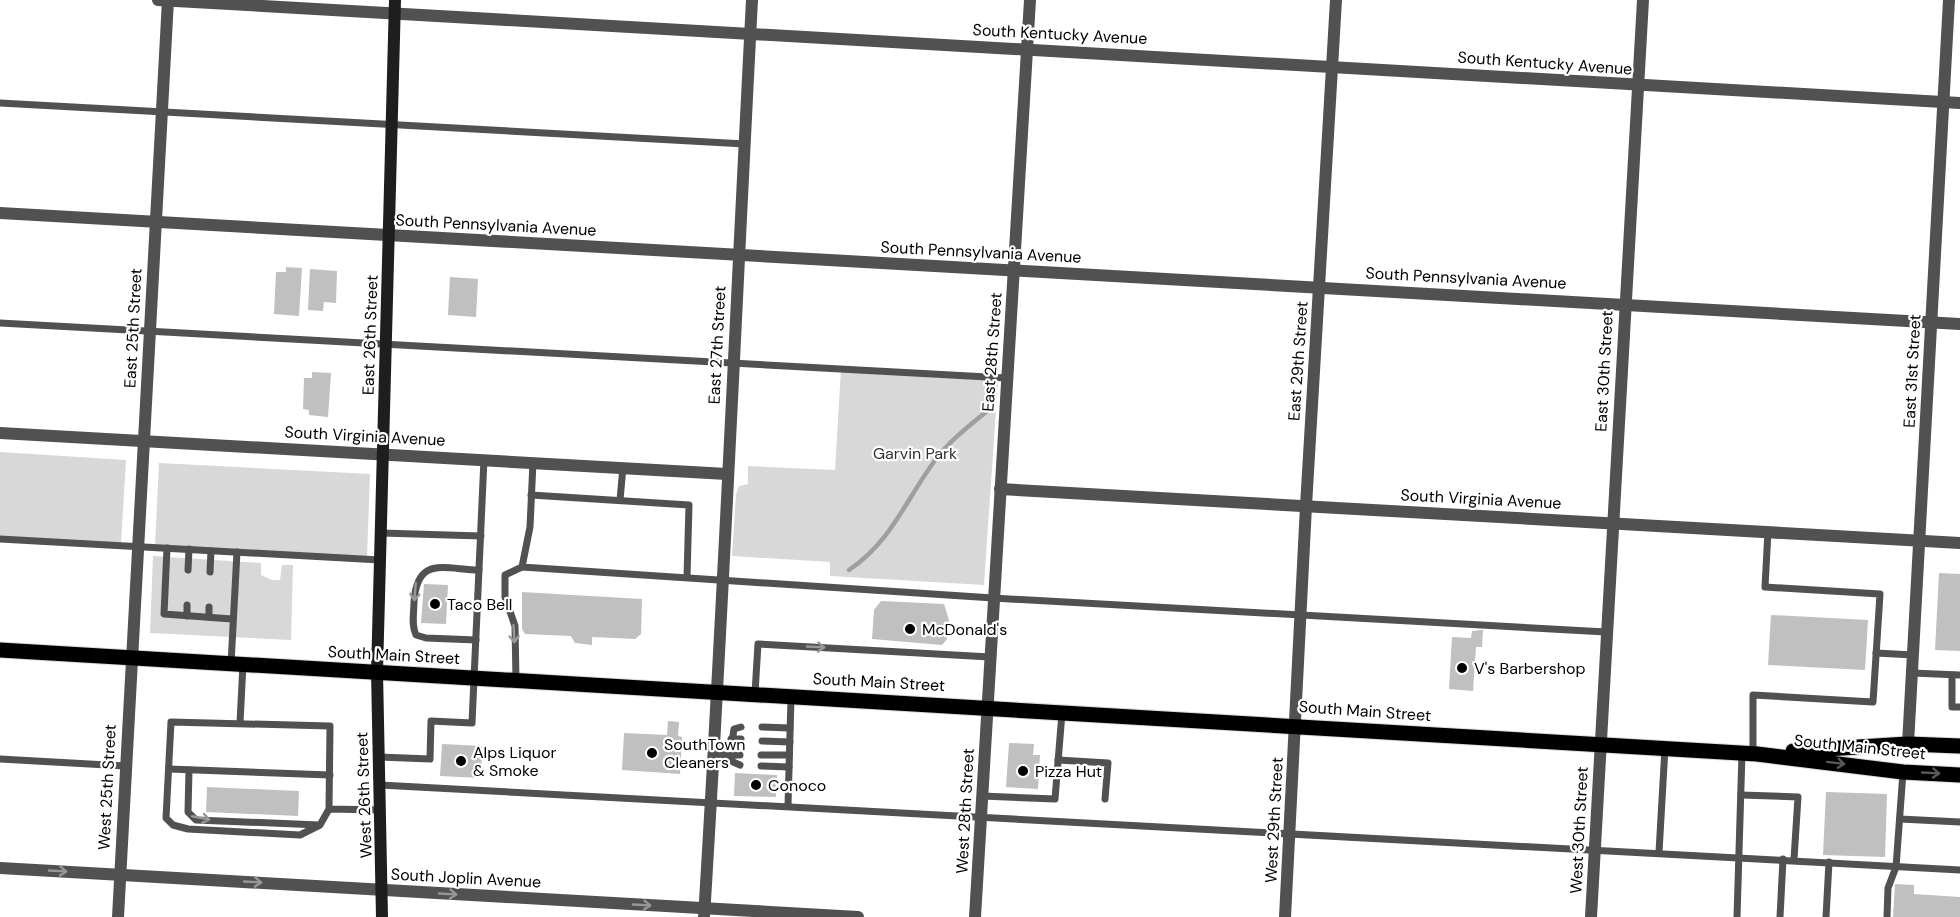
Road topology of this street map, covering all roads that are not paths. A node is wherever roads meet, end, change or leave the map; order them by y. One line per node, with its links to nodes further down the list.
1 (158, 0): 2 (street, South Kentucky Avenue)
2 (168, 0): 9 (street, South Kentucky Avenue); 17 (street, East 25th Street)
3 (395, 0): 9 (street, East 26th Street)
4 (752, 0): 10 (street, East 27th Street)
5 (1030, 0): 11 (street, East 28th Street)
6 (1336, 0): 12 (street, East 29th Street)
7 (1643, 0): 13 (street, East 30th Street)
8 (1948, 0): 14 (street, East 31st Street)
9 (394, 13): 10 (street, South Kentucky Avenue); 18 (street, East 26th Street)
10 (750, 34): 11 (street, South Kentucky Avenue); 19 (street, East 27th Street)
11 (1027, 49): 12 (street, South Kentucky Avenue); 24 (street, East 28th Street)
12 (1332, 66): 13 (street, South Kentucky Avenue); 25 (street, East 29th Street)
13 (1638, 86): 14 (street, South Kentucky Avenue); 26 (street, East 30th Street)
14 (1943, 102): 16 (street, South Kentucky Avenue); 27 (street, East 31st Street)
15 (0, 103): 17 (lane)
16 (1960, 103)
17 (161, 112): 18 (lane); 21 (street, East 25th Street)
18 (392, 124): 19 (lane); 22 (street, East 26th Street)
19 (745, 144): 23 (street, East 27th Street)
20 (0, 213): 21 (street, South Pennsylvania Avenue)
21 (155, 222): 22 (street, South Pennsylvania Avenue); 30 (street, East 25th Street)
22 (390, 235): 23 (street, South Pennsylvania Avenue); 31 (street, East 26th Street)
23 (738, 254): 24 (street, South Pennsylvania Avenue); 32 (street, East 27th Street)
24 (1013, 270): 25 (street, South Pennsylvania Avenue); 33 (street, East 28th Street)
25 (1319, 286): 26 (street, South Pennsylvania Avenue); 44 (street, East 29th Street)
26 (1625, 303): 27 (street, South Pennsylvania Avenue); 45 (street, East 30th Street)
27 (1931, 322): 29 (street, South Pennsylvania Avenue); 50 (street, East 31st Street)
28 (0, 323): 30 (lane)
29 (1960, 324)
30 (149, 331): 31 (lane); 35 (street, East 25th Street)
31 (387, 344): 32 (lane); 36 (street, East 26th Street)
32 (732, 363): 33 (lane); 40 (street, East 27th Street)
33 (1006, 378): 41 (street, East 28th Street)
34 (0, 433): 35 (street, South Virginia Avenue)
35 (143, 441): 36 (street, South Virginia Avenue); 52 (street, East 25th Street)
36 (383, 453): 37 (street, South Virginia Avenue); 47 (street, East 26th Street)
37 (484, 459): 38 (street, South Virginia Avenue); 48 (lane)
38 (533, 462): 39 (street, South Virginia Avenue); 42 (lane)
39 (623, 467): 40 (street, South Virginia Avenue); 43 (lane)
40 (727, 474): 63 (street, East 27th Street)
41 (1000, 489): 44 (street, South Virginia Avenue); 64 (street, East 28th Street)
42 (531, 495): 43 (lane); 58 (lane)
43 (620, 500): 62 (lane)
44 (1306, 506): 45 (street, South Virginia Avenue); 67 (street, East 29th Street)
45 (1612, 522): 46 (street, South Virginia Avenue); 71 (street, East 30th Street)
46 (1768, 531): 50 (street, South Virginia Avenue); 74 (lane)
47 (381, 533): 48 (lane); 57 (street, East 26th Street)
48 (481, 536): 60 (lane)
49 (0, 539): 52 (lane)
50 (1920, 541): 51 (street, South Virginia Avenue); 75 (street, East 31st Street)
51 (1960, 543)
52 (137, 547): 53 (lane); 77 (street, East 25th Street)
53 (167, 548): 54 (lane); 68 (lane)
54 (189, 549): 55 (lane); 59 (lane)
55 (211, 551): 56 (lane); 61 (lane)
56 (237, 552): 57 (lane); 70 (lane)
57 (380, 560): 79 (street, East 26th Street)
58 (522, 567): 62 (lane); 83 (lane, one-way to 83)
59 (188, 570)
60 (479, 570): 72 (lane); 72 (lane, one-way to 72)
61 (210, 572)
62 (687, 577): 63 (lane)
63 (723, 579): 64 (lane); 84 (street, East 27th Street)
64 (993, 598): 67 (lane); 76 (street, East 28th Street)
65 (187, 605): 68 (lane)
66 (209, 607): 69 (lane)
67 (1300, 615): 71 (lane); 91 (street, East 29th Street)
68 (187, 616): 69 (lane)
69 (208, 617): 70 (lane)
70 (232, 619): 78 (lane)
71 (1606, 632): 99 (street, East 30th Street)
72 (476, 640): 82 (lane)
73 (0, 650): 77 (main road, South Main Street)
74 (1876, 653): 75 (lane); 103 (lane)
75 (1913, 655): 80 (street, East 31st Street)
76 (990, 657): 85 (lane, one-way to 76); 87 (street, East 28th Street)
77 (130, 658): 78 (main road, South Main Street); 113 (street, West 25th Street)
78 (237, 664): 79 (main road, South Main Street); 90 (lane)
79 (377, 672): 82 (main road, South Main Street); 109 (street, West 26th Street)
80 (1912, 673): 81 (lane); 100 (street, East 31st Street)
81 (1956, 675): 88 (lane)
82 (474, 678): 83 (main road, South Main Street); 109 (lane)
83 (516, 680): 84 (main road, South Main Street)
84 (718, 691): 85 (main road, South Main Street); 104 (street, East 27th Street)
85 (755, 693): 86 (main road, South Main Street)
86 (791, 695): 87 (main road, South Main Street); 94 (lane)
87 (987, 707): 89 (main road, South Main Street); 123 (street, West 28th Street)
88 (1960, 707)
89 (1062, 711): 91 (main road, South Main Street); 111 (lane)
90 (240, 723): 116 (lane); 119 (lane)
91 (1295, 725): 99 (main road, South Main Street); 133 (street, West 29th Street)
92 (741, 727): 95 (lane)
93 (762, 727): 94 (lane)
94 (790, 728): 98 (lane)
95 (731, 739): 96 (lane); 105 (lane)
96 (741, 740)
97 (762, 741): 98 (lane)
98 (790, 742): 108 (lane)
99 (1600, 744): 102 (main road, South Main Street); 134 (street, West 30th Street)
100 (1908, 744): 101 (main road, South Main Street); 103 (main road, South Main Street)
101 (1960, 746)
102 (1665, 748): 103 (main road, South Main Street); 135 (lane)
103 (1751, 753): 118 (main road, South Main Street, one-way to 118); 122 (lane)
104 (714, 755): 105 (lane); 125 (street, East 27th Street)
105 (730, 755): 106 (lane); 112 (lane)
106 (740, 755)
107 (761, 755): 108 (lane)
108 (789, 755): 115 (lane)
109 (379, 757): 121 (street, West 26th Street)
110 (0, 759): 113 (lane)
111 (1058, 760): 123 (lane); 124 (lane)
112 (740, 765)
113 (125, 766): 143 (street, West 25th Street)
114 (761, 766): 115 (lane)
115 (789, 767): 126 (lane)
116 (169, 769): 117 (lane); 132 (lane)
117 (189, 770): 119 (lane); 132 (lane, one-way to 132)
118 (1903, 772): 120 (main road, South Main Street, one-way to 120); 130 (lane)
119 (330, 775): 127 (lane)
120 (1960, 775)
121 (380, 785): 125 (lane); 128 (street, West 26th Street)
122 (1741, 795): 136 (lane); 138 (lane)
123 (982, 796): 129 (street, West 28th Street)
124 (1105, 800)
125 (711, 802): 126 (lane); 145 (street, East 27th Street)
126 (788, 806): 129 (lane)
127 (329, 809): 128 (lane); 132 (lane)
128 (381, 810): 144 (street, West 26th Street)
129 (981, 816): 133 (lane); 149 (street, West 28th Street)
130 (1900, 819): 131 (lane); 140 (lane)
131 (1960, 822)
132 (320, 825)
133 (1290, 832): 134 (lane); 150 (street, West 29th Street)
134 (1595, 849): 135 (lane); 151 (street, West 30th Street)
135 (1659, 852): 136 (lane)
136 (1740, 857): 137 (lane); 152 (lane)
137 (1784, 859): 138 (lane); 153 (lane)
138 (1794, 859): 139 (lane)
139 (1829, 862): 140 (lane); 154 (lane)
140 (1896, 867): 142 (lane); 155 (lane)
141 (0, 868): 143 (street, South Joplin Avenue, one-way to 143)
142 (1960, 870)
143 (120, 875): 144 (street, South Joplin Avenue, one-way to 144); 146 (street, West 25th Street)
144 (384, 890): 145 (street, South Joplin Avenue, one-way to 145); 147 (street, West 26th Street)
145 (704, 913): 148 (street, South Joplin Avenue)
146 (118, 917)
147 (382, 917)
148 (858, 917)
149 (975, 917)
150 (1285, 917)
151 (1591, 917)
152 (1737, 917)
153 (1780, 917)
154 (1826, 917)
155 (1887, 917)

